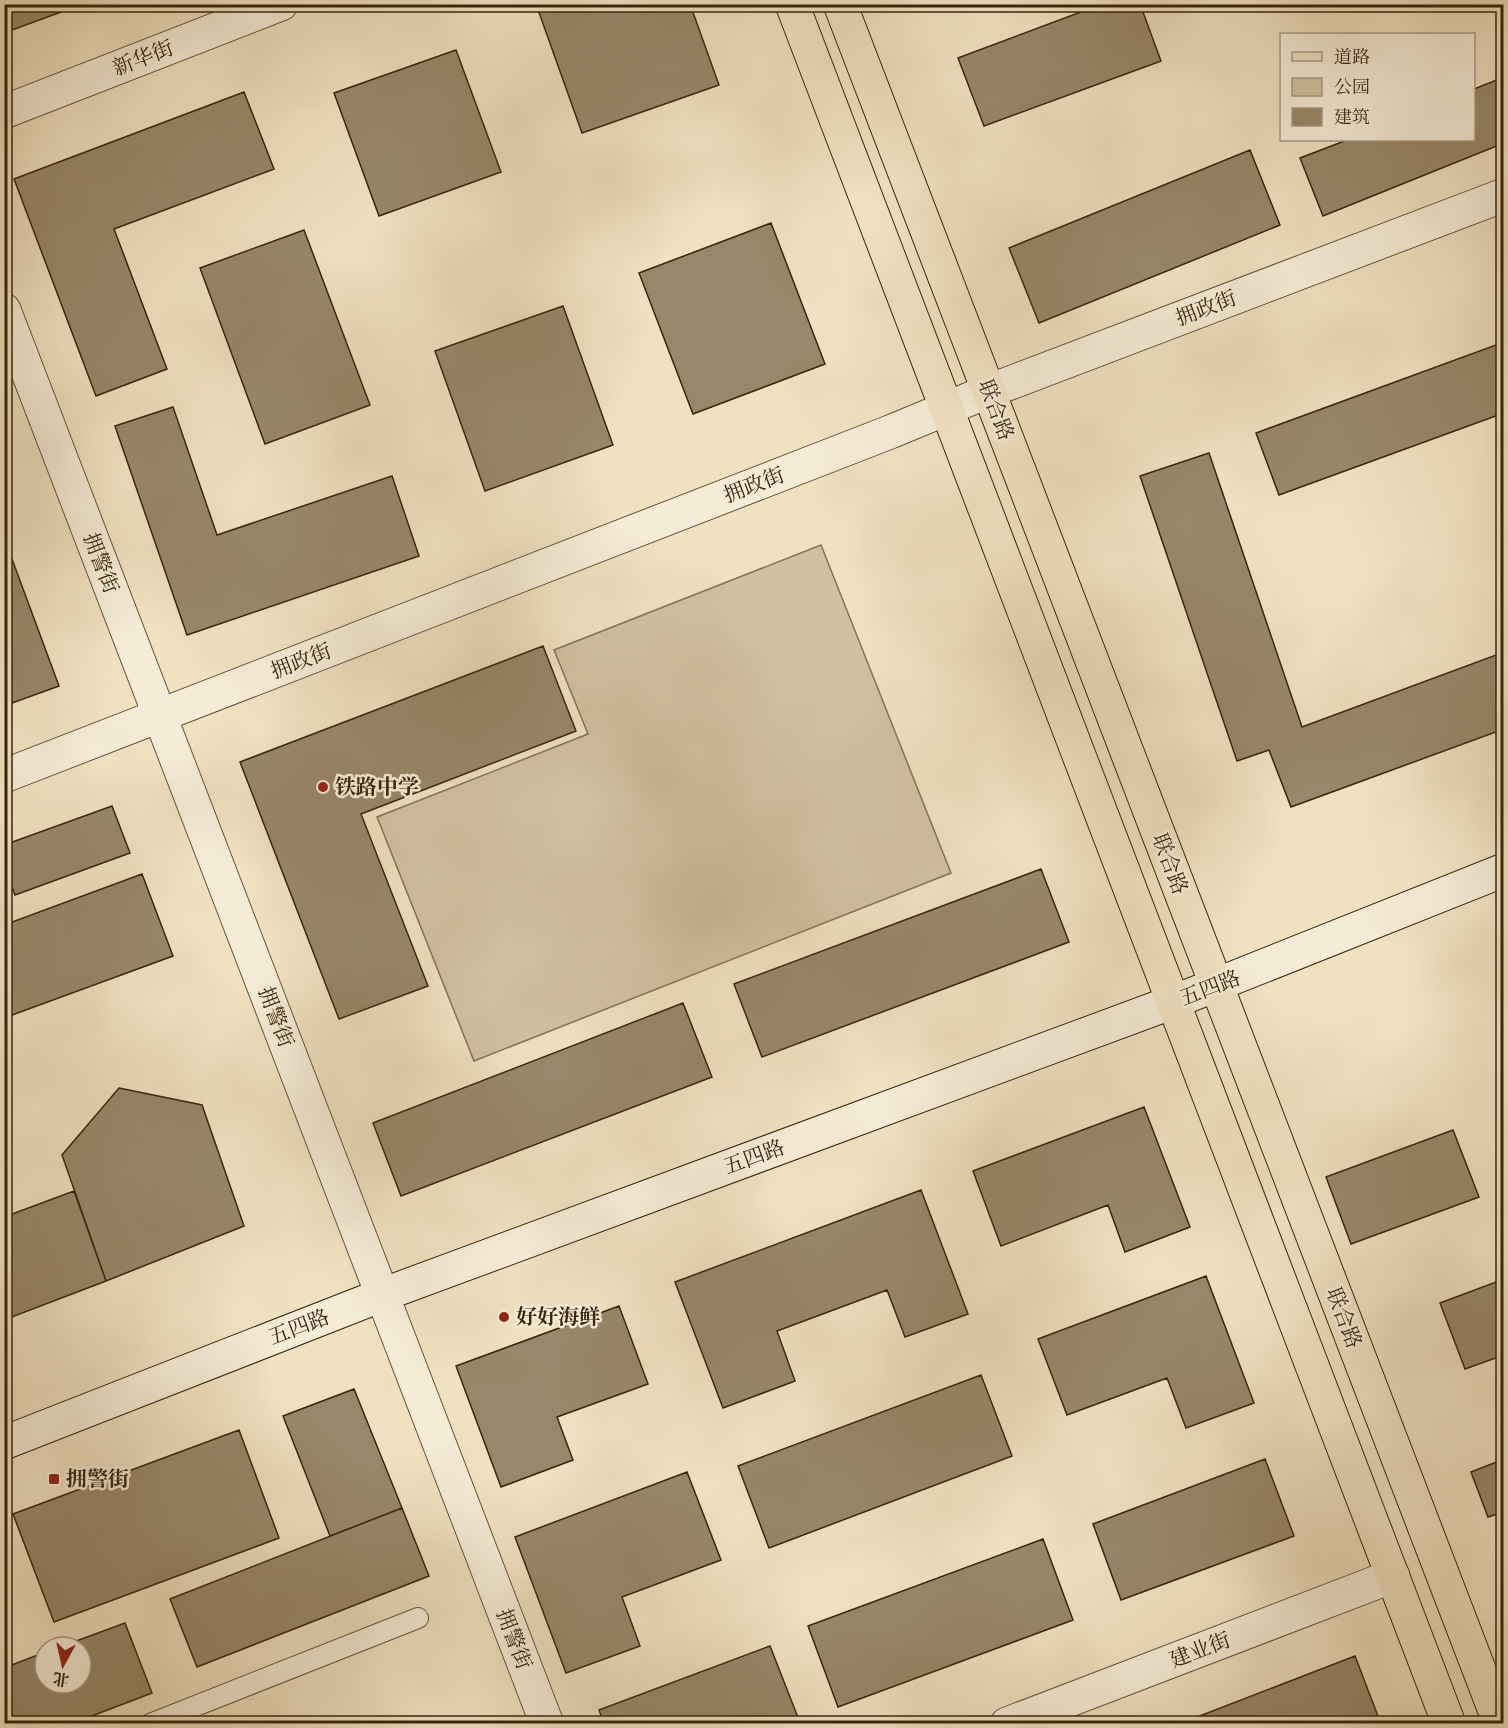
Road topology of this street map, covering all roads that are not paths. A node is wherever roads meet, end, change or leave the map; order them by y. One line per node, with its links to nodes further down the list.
1 (280, 4): 4 (street, 新华街)
2 (792, 4): 8 (main road)
3 (840, 4): 7 (main road, 联合路)
4 (4, 112)
5 (1503, 195): 7 (street, 拥政街)
6 (4, 310): 9 (street, 拥警街)
7 (988, 391): 8 (street, 拥政街); 12 (main road, 联合路)
8 (946, 408): 9 (street, 拥政街); 13 (main road)
9 (160, 716): 10 (street, 拥政街); 14 (street, 拥警街)
10 (4, 776)
11 (1503, 870): 12 (street, 五四路)
12 (1216, 985): 13 (street, 五四路); 22 (main road, 联合路)
13 (1173, 1002): 14 (street, 五四路); 16 (main road)
14 (382, 1295): 15 (street, 五四路); 19 (street, 拥警街)
15 (4, 1443)
16 (1393, 1576): 20 (street, 建业街); 21 (main road)
17 (417, 1618): 18 (lane)
18 (150, 1724)
19 (547, 1724)
20 (1007, 1724)
21 (1449, 1724)
22 (1500, 1724)

